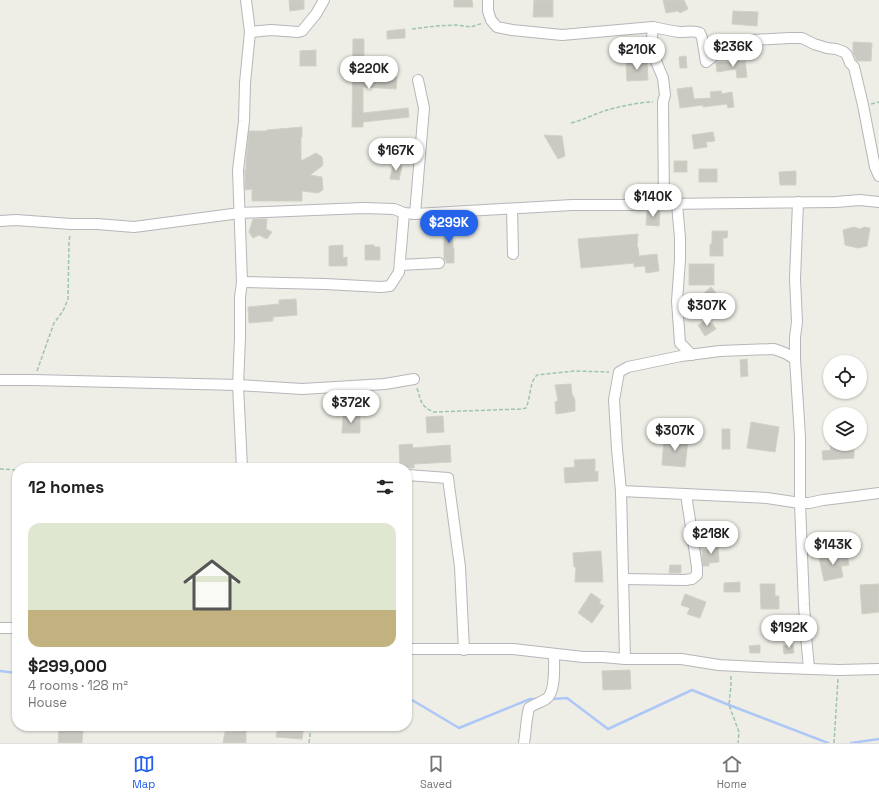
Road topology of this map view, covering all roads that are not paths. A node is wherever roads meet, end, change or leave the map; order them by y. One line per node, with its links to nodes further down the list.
1 (246, 0): 5 (street)
2 (324, 0): 5 (street)
3 (488, 0): 4 (street)
4 (654, 27): 7 (street); 10 (street)
5 (250, 32): 13 (street)
6 (418, 80): 15 (street)
7 (879, 176)
8 (798, 202): 9 (street); 11 (street); 24 (street)
9 (879, 202)
10 (664, 204): 11 (street); 12 (street)
11 (677, 204): 21 (street)
12 (512, 209): 15 (street); 17 (street)
13 (240, 213): 14 (street); 16 (street); 20 (street)
14 (404, 213): 15 (street); 19 (street)
15 (415, 214)
16 (0, 221)
17 (512, 254)
18 (439, 264): 19 (street)
19 (400, 266): 20 (street)
20 (242, 282): 27 (street)
21 (680, 344): 22 (street); 23 (street)
22 (692, 355): 23 (street); 24 (street)
23 (672, 358): 30 (street)
24 (795, 360): 33 (street)
25 (414, 379): 27 (street)
26 (0, 380): 27 (street)
27 (238, 385): 28 (street)
28 (242, 463)
29 (412, 475): 38 (street)
30 (621, 491): 32 (street); 34 (street)
31 (879, 493): 33 (street)
32 (686, 494): 33 (street); 34 (street)
33 (800, 504): 41 (street)
34 (623, 579): 40 (street)
35 (0, 628): 36 (street)
36 (12, 628)
37 (412, 649): 38 (street)
38 (464, 650): 39 (street)
39 (554, 654): 40 (street); 43 (street)
40 (625, 659): 41 (street)
41 (809, 668): 42 (street)
42 (879, 669)
43 (524, 743)

